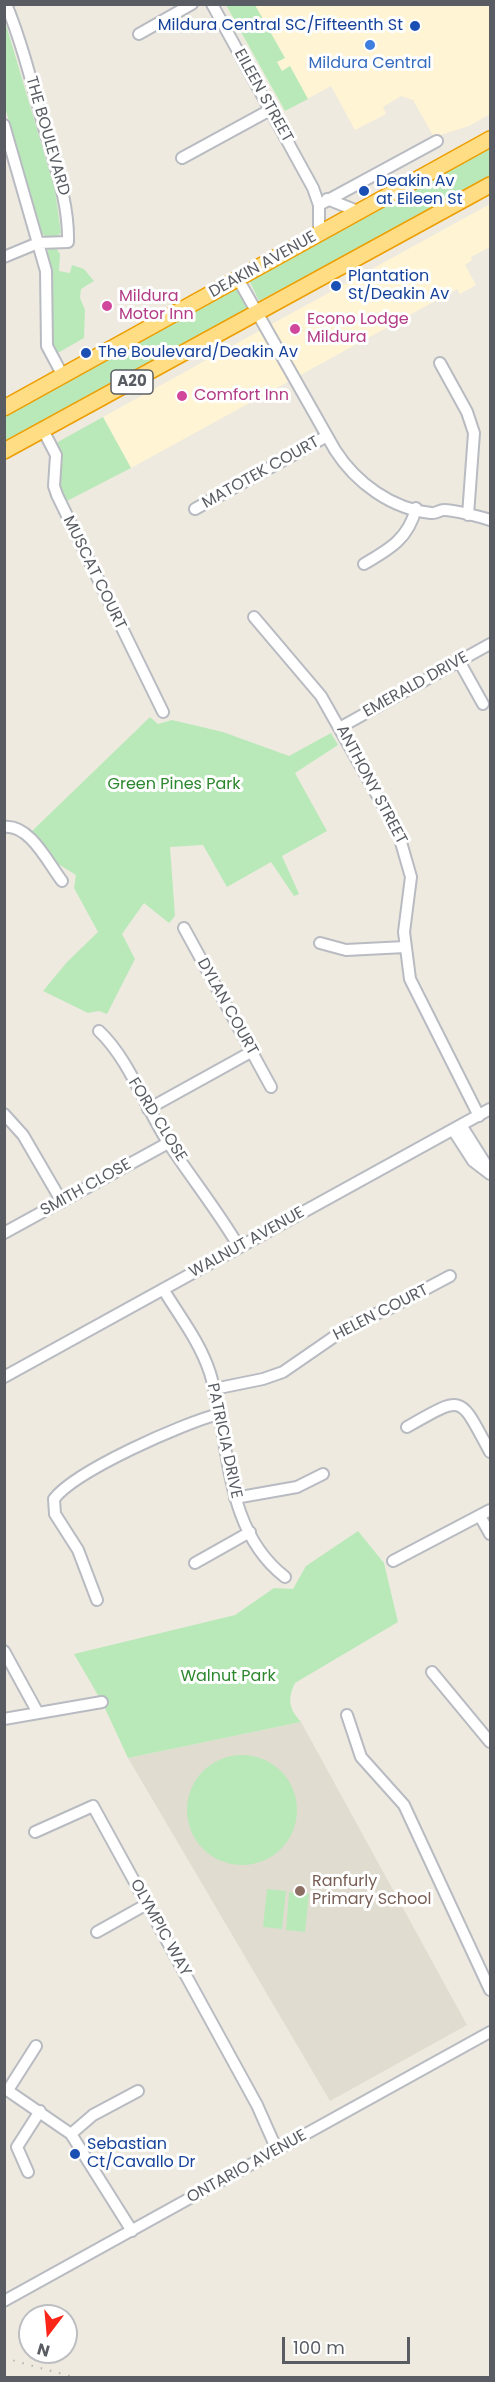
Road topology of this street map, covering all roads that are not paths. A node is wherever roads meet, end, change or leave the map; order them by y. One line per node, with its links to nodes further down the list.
1 (6, 4): 15 (street, THE BOULEVARD)
2 (192, 4): 4 (street)
3 (212, 4): 5 (street, EILEEN STREET)
4 (139, 34)
5 (270, 110): 10 (street); 12 (street, EILEEN STREET)
6 (4, 125): 9 (street)
7 (490, 139): 13 (highway, DEAKIN AVENUE / A20)
8 (437, 141): 12 (street)
9 (8, 154): 15 (street)
10 (182, 158)
11 (490, 184): 18 (highway, A20)
12 (324, 203): 13 (street); 14 (street, EILEEN STREET)
13 (360, 212): 14 (highway, DEAKIN AVENUE / A20)
14 (319, 234): 17 (highway, DEAKIN AVENUE / A20)
15 (38, 243): 16 (street); 20 (street)
16 (4, 257)
17 (238, 279): 18 (street); 20 (highway, DEAKIN AVENUE / A20)
18 (258, 312): 22 (highway, A20); 23 (street)
19 (440, 363): 27 (street)
20 (63, 376): 21 (highway, DEAKIN AVENUE / A20)
21 (4, 408)
22 (43, 430): 24 (highway, A20); 34 (street, MUSCAT COURT)
23 (327, 436): 25 (street); 26 (street, MATOTEK COURT)
24 (4, 451)
25 (416, 508): 27 (street); 29 (street)
26 (195, 509)
27 (468, 515): 28 (street)
28 (490, 520)
29 (364, 564)
30 (254, 617): 35 (street, ANTHONY STREET)
31 (490, 644): 32 (street, EMERALD DRIVE)
32 (459, 661): 33 (street); 35 (street, EMERALD DRIVE)
33 (483, 704)
34 (163, 712)
35 (341, 727): 40 (street, ANTHONY STREET)
36 (4, 827): 37 (street)
37 (62, 881)
38 (184, 928): 42 (street, DYLAN COURT)
39 (320, 943): 40 (street)
40 (405, 947): 45 (street, ANTHONY STREET)
41 (99, 1031): 44 (street, FORD CLOSE)
42 (251, 1052): 43 (street, DYLAN COURT); 44 (street)
43 (271, 1087)
44 (148, 1109): 48 (street, FORD CLOSE)
45 (485, 1112): 47 (street, WALNUT AVENUE)
46 (4, 1114): 50 (street)
47 (457, 1127): 49 (street); 52 (street, WALNUT AVENUE)
48 (168, 1143): 50 (street, SMITH CLOSE); 52 (street, FORD CLOSE)
49 (490, 1173)
50 (62, 1202): 51 (street, SMITH CLOSE)
51 (4, 1233)
52 (236, 1249): 54 (street, WALNUT AVENUE)
53 (450, 1276): 56 (street, HELEN COURT)
54 (167, 1287): 55 (street, WALNUT AVENUE); 56 (street, PATRICIA DRIVE)
55 (4, 1377)
56 (214, 1389): 57 (street, PATRICIA DRIVE)
57 (219, 1414): 61 (street, PATRICIA DRIVE); 69 (street)
58 (407, 1427): 59 (street)
59 (490, 1452)
60 (322, 1474): 61 (street)
61 (235, 1498): 64 (street, PATRICIA DRIVE)
62 (490, 1510): 63 (street)
63 (480, 1516): 65 (street); 66 (street)
64 (250, 1532): 67 (street); 68 (street, PATRICIA DRIVE)
65 (490, 1534)
66 (393, 1562)
67 (195, 1563)
68 (285, 1577)
69 (97, 1600)
70 (4, 1651): 73 (street)
71 (432, 1672): 76 (street)
72 (102, 1702): 73 (street)
73 (38, 1713): 75 (street)
74 (347, 1715): 80 (street)
75 (4, 1719)
76 (490, 1742)
77 (34, 1832): 78 (street, OLYMPIC WAY)
78 (147, 1904): 79 (street); 87 (street, OLYMPIC WAY)
79 (97, 1932)
80 (490, 1990)
81 (490, 2032): 87 (street, ONTARIO AVENUE)
82 (36, 2046): 83 (street)
83 (6, 2089): 85 (street)
84 (138, 2091): 86 (street)
85 (40, 2111): 86 (street); 88 (street)
86 (71, 2134): 89 (street)
87 (281, 2148): 89 (street, ONTARIO AVENUE)
88 (28, 2172)
89 (132, 2231): 90 (street, ONTARIO AVENUE)
90 (4, 2301)

